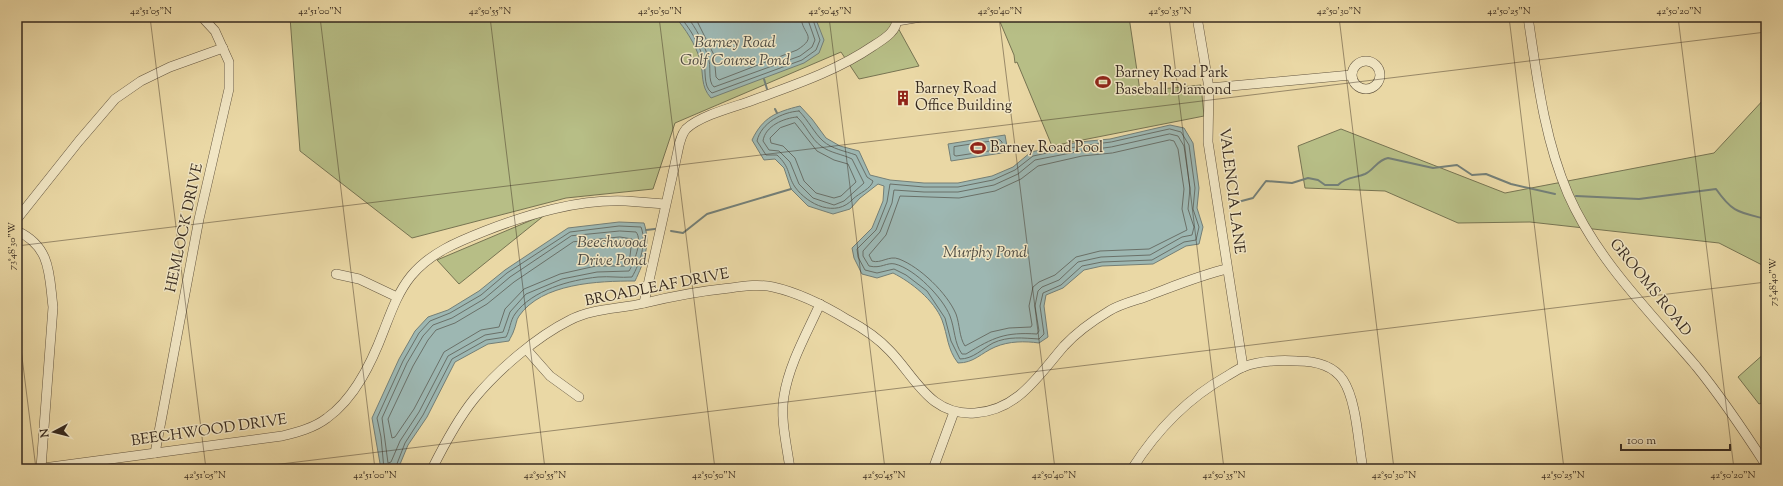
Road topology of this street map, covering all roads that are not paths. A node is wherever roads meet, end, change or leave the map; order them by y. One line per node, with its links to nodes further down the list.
1 (202, 17): 6 (street, HEMLOCK DRIVE)
2 (920, 17): 5 (street)
3 (1197, 17): 8 (street, VALENCIA LANE)
4 (1528, 17): 23 (street, GROOMS ROAD)
5 (897, 19): 9 (street)
6 (223, 48): 10 (street); 21 (street, HEMLOCK DRIVE)
7 (1351, 75): 8 (street)
8 (1209, 88): 12 (street, VALENCIA LANE)
9 (665, 204): 14 (street, BEECHWOOD DRIVE); 15 (street)
10 (17, 219)
11 (17, 231): 24 (street)
12 (1227, 269): 18 (street, VALENCIA LANE); 20 (street, BROADLEAF DRIVE)
13 (336, 274): 14 (street)
14 (397, 297): 21 (street, BEECHWOOD DRIVE)
15 (644, 303): 16 (street, BROADLEAF DRIVE); 17 (street, BROADLEAF DRIVE)
16 (820, 304): 20 (street, BROADLEAF DRIVE); 26 (street)
17 (527, 350): 19 (street); 25 (street, BROADLEAF DRIVE)
18 (1243, 367): 28 (street); 29 (street)
19 (579, 397)
20 (954, 412): 27 (street)
21 (155, 453): 22 (street, BEECHWOOD DRIVE)
22 (110, 464): 24 (street, BEECHWOOD DRIVE)
23 (1766, 465)
24 (39, 469)
25 (432, 469)
26 (790, 469)
27 (933, 469)
28 (1132, 469)
29 (1363, 469)

